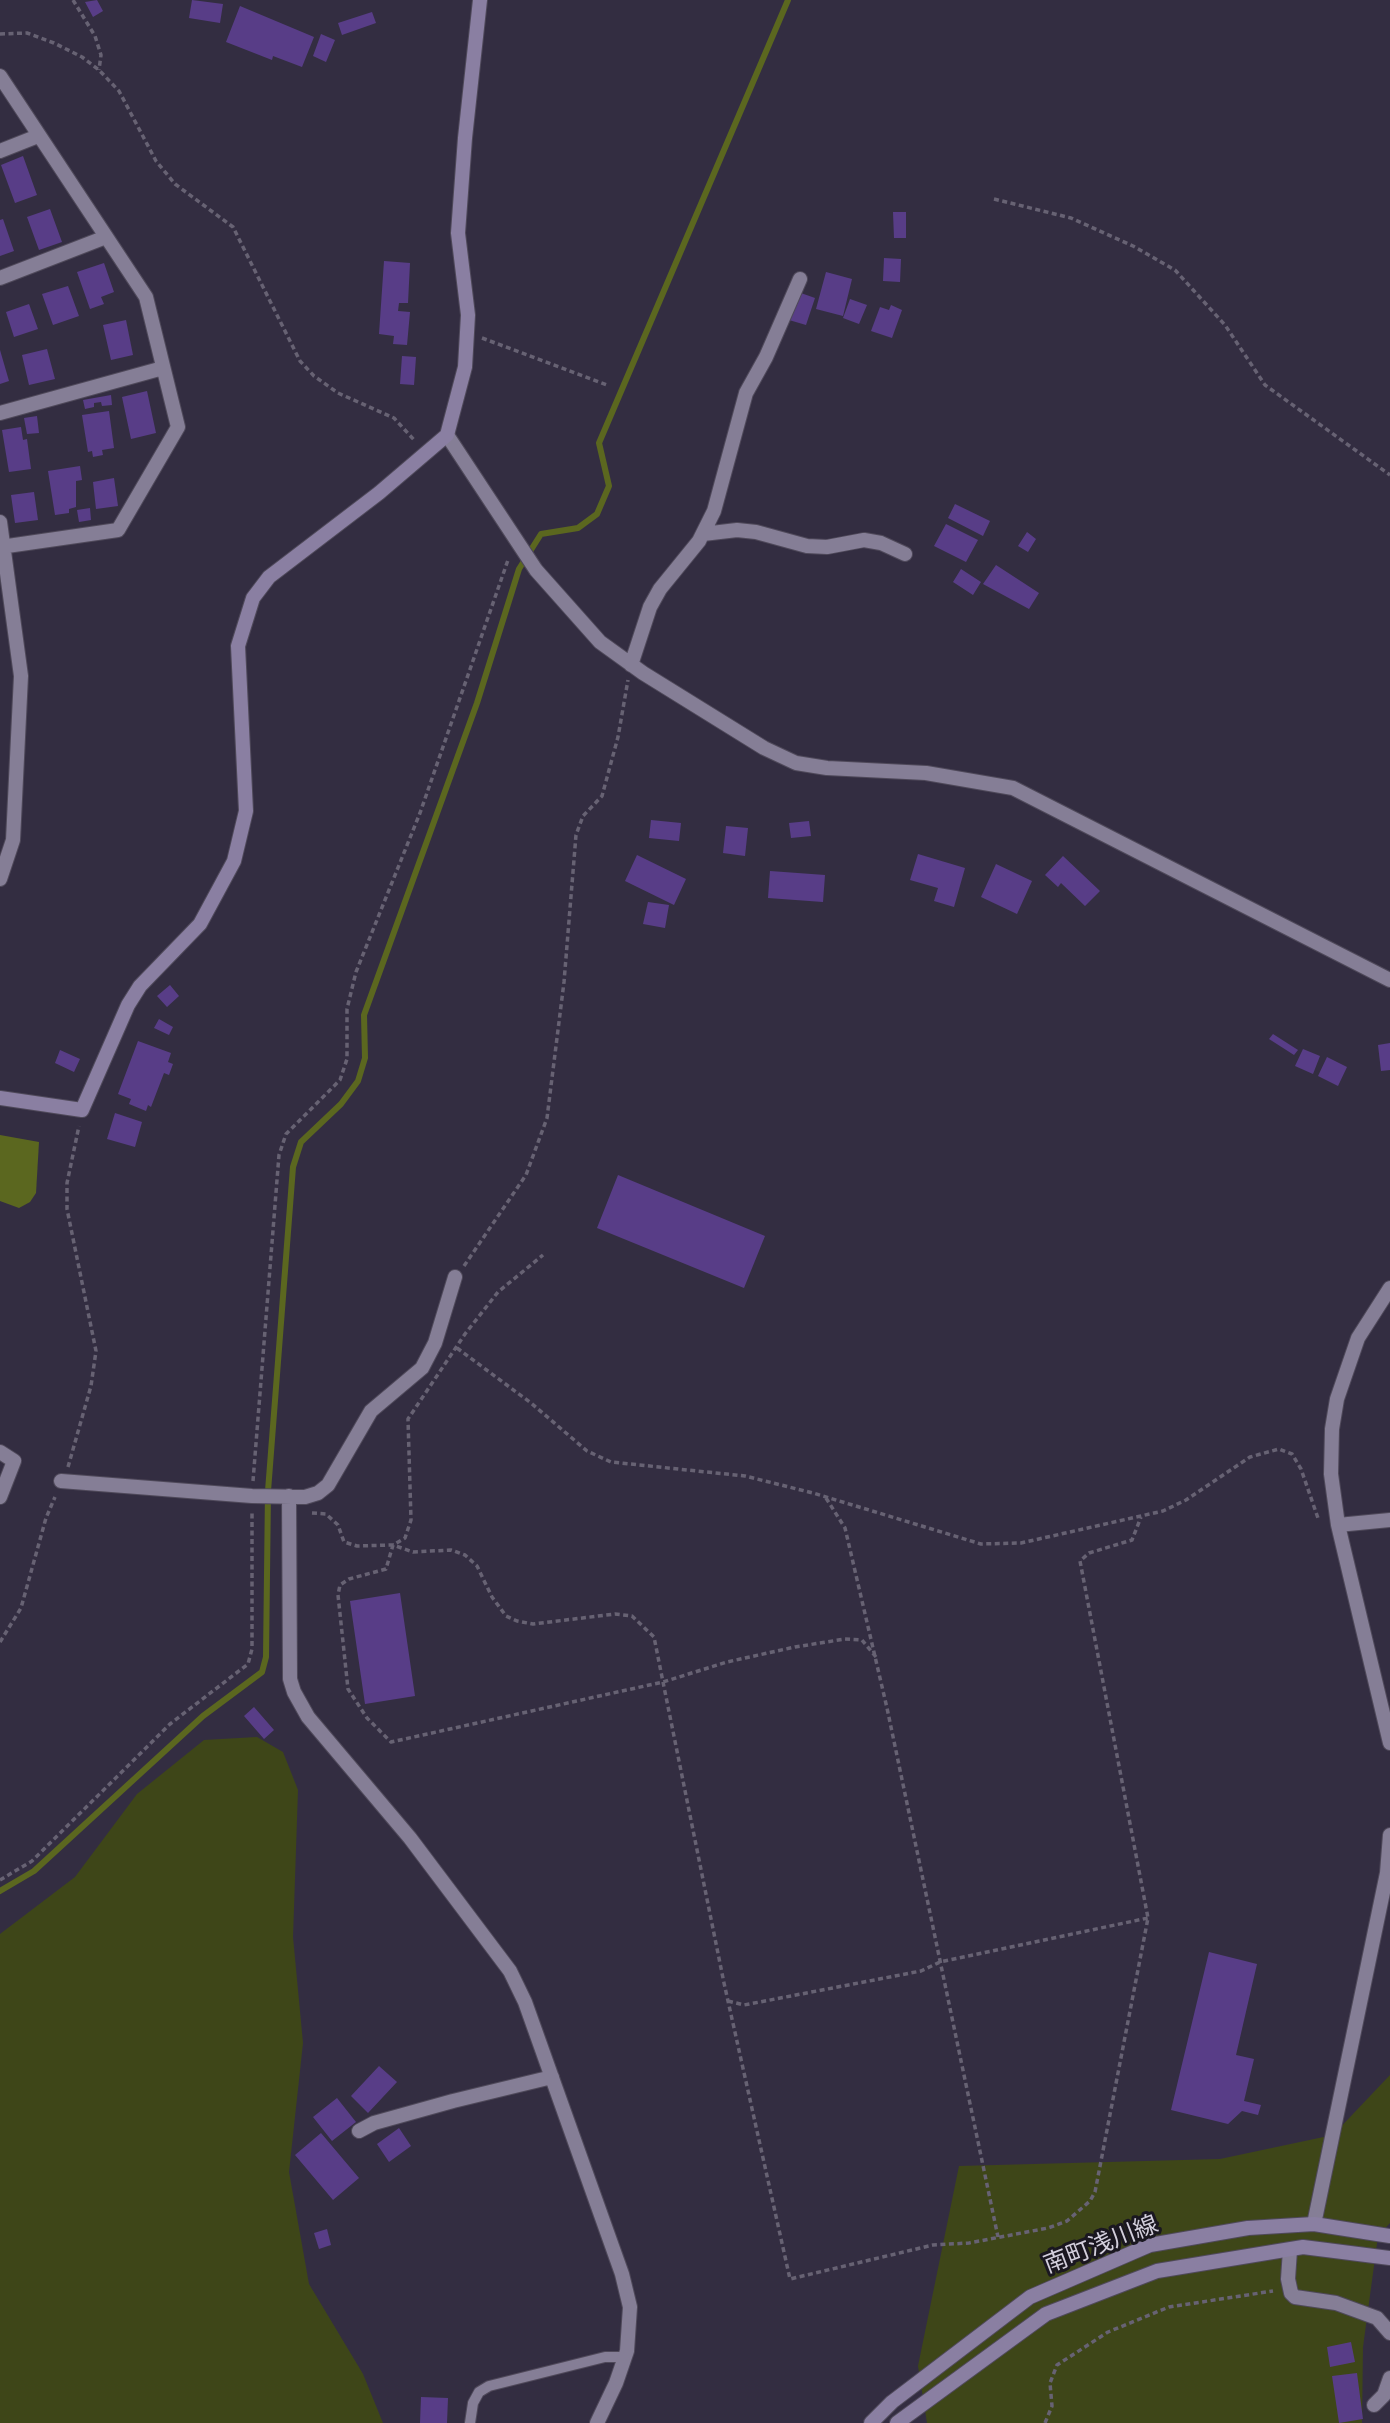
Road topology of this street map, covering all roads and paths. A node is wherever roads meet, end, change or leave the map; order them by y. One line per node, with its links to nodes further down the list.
1 (72, 0): 4 (path)
2 (480, 0): 12 (street)
3 (0, 34): 4 (path)
4 (99, 70): 17 (path)
5 (0, 76): 6 (street)
6 (38, 136): 7 (street); 9 (street)
7 (0, 150)
8 (994, 199): 18 (path)
9 (106, 237): 10 (street); 13 (street)
10 (0, 278)
11 (800, 279): 20 (street)
12 (467, 332): 14 (path); 16 (street)
13 (163, 368): 15 (street); 22 (street)
14 (607, 385)
15 (0, 413)
16 (447, 435): 17 (street); 21 (street)
17 (424, 454): 28 (street)
18 (1390, 475)
19 (0, 522): 22 (street)
20 (703, 534): 23 (street); 24 (street)
21 (515, 537): 24 (street); 35 (path)
22 (2, 547): 25 (street)
23 (905, 554)
24 (631, 664): 26 (street); 30 (path)
25 (0, 878)
26 (1390, 980)
27 (0, 1098): 28 (street)
28 (82, 1110): 34 (path)
29 (543, 1255): 32 (path)
30 (455, 1277): 36 (street)
31 (1390, 1288): 42 (street)
32 (457, 1348): 38 (path); 44 (path)
33 (0, 1452): 37 (street)
34 (61, 1481): 35 (street); 45 (path)
35 (252, 1496): 36 (street); 50 (path)
36 (289, 1496): 39 (street)
37 (0, 1497)
38 (825, 1497): 40 (path); 46 (path)
39 (289, 1512): 44 (path); 54 (street)
40 (1141, 1517): 43 (path); 51 (path)
41 (1390, 1520): 42 (street)
42 (1338, 1525): 48 (street)
43 (1322, 1531)
44 (393, 1545): 47 (path); 47 (path)
45 (0, 1642)
46 (876, 1657): 47 (path); 52 (path)
47 (663, 1682): 53 (path)
48 (1390, 1743)
49 (1390, 1835): 56 (street)
50 (0, 1880)
51 (1148, 1918): 52 (path); 58 (path)
52 (940, 1962): 53 (path); 58 (path)
53 (728, 2001): 58 (path)
54 (552, 2077): 55 (street); 63 (street)
55 (359, 2131)
56 (1314, 2224): 57 (street, 南町浅川線); 68 (street, 南町浅川線)
57 (1390, 2236)
58 (998, 2237)
59 (1290, 2250): 60 (street, 南町浅川線); 61 (street); 69 (street, 南町浅川線)
60 (1390, 2258)
61 (1289, 2290): 62 (street); 70 (path)
62 (1390, 2333)
63 (625, 2357): 66 (lane); 67 (street)
64 (1390, 2378): 65 (street)
65 (1374, 2405)
66 (470, 2423)
67 (597, 2423)
68 (871, 2423)
69 (897, 2423)
70 (1045, 2423)

